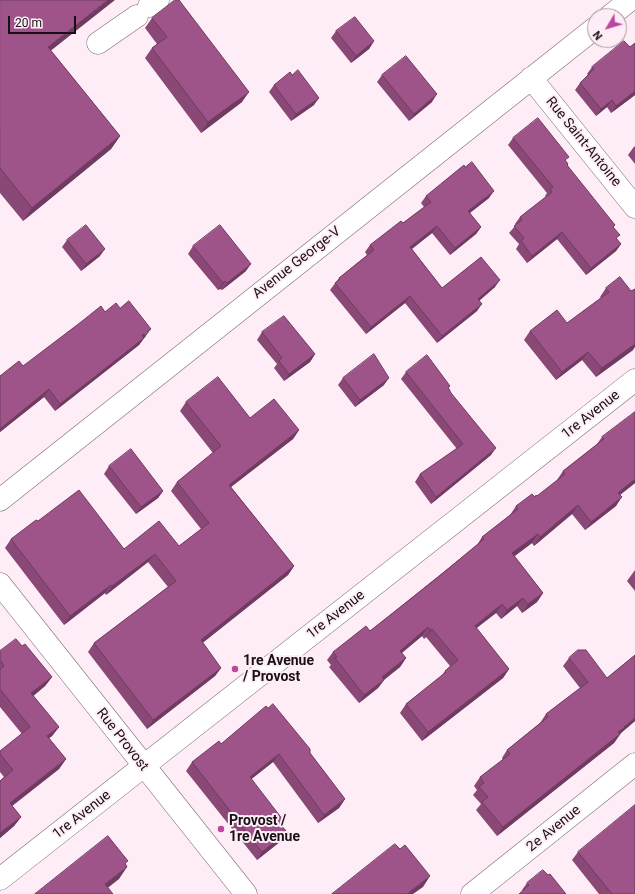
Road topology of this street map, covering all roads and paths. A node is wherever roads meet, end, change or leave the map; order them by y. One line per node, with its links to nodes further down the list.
1 (630, 0): 3 (street)
2 (148, 7): 5 (street)
3 (620, 8)
4 (587, 34): 6 (street, Avenue George-V)
5 (98, 43)
6 (531, 78): 7 (street, Rue Saint-Antoine); 9 (street, Avenue George-V)
7 (635, 207)
8 (635, 380): 12 (street, 1re Avenue)
9 (0, 500)
10 (0, 584): 12 (street, Rue Provost)
11 (635, 764): 15 (street, 2e Avenue)
12 (144, 766): 13 (street, 1re Avenue); 14 (street, Rue Provost)
13 (0, 879)
14 (246, 894)
15 (472, 894)

